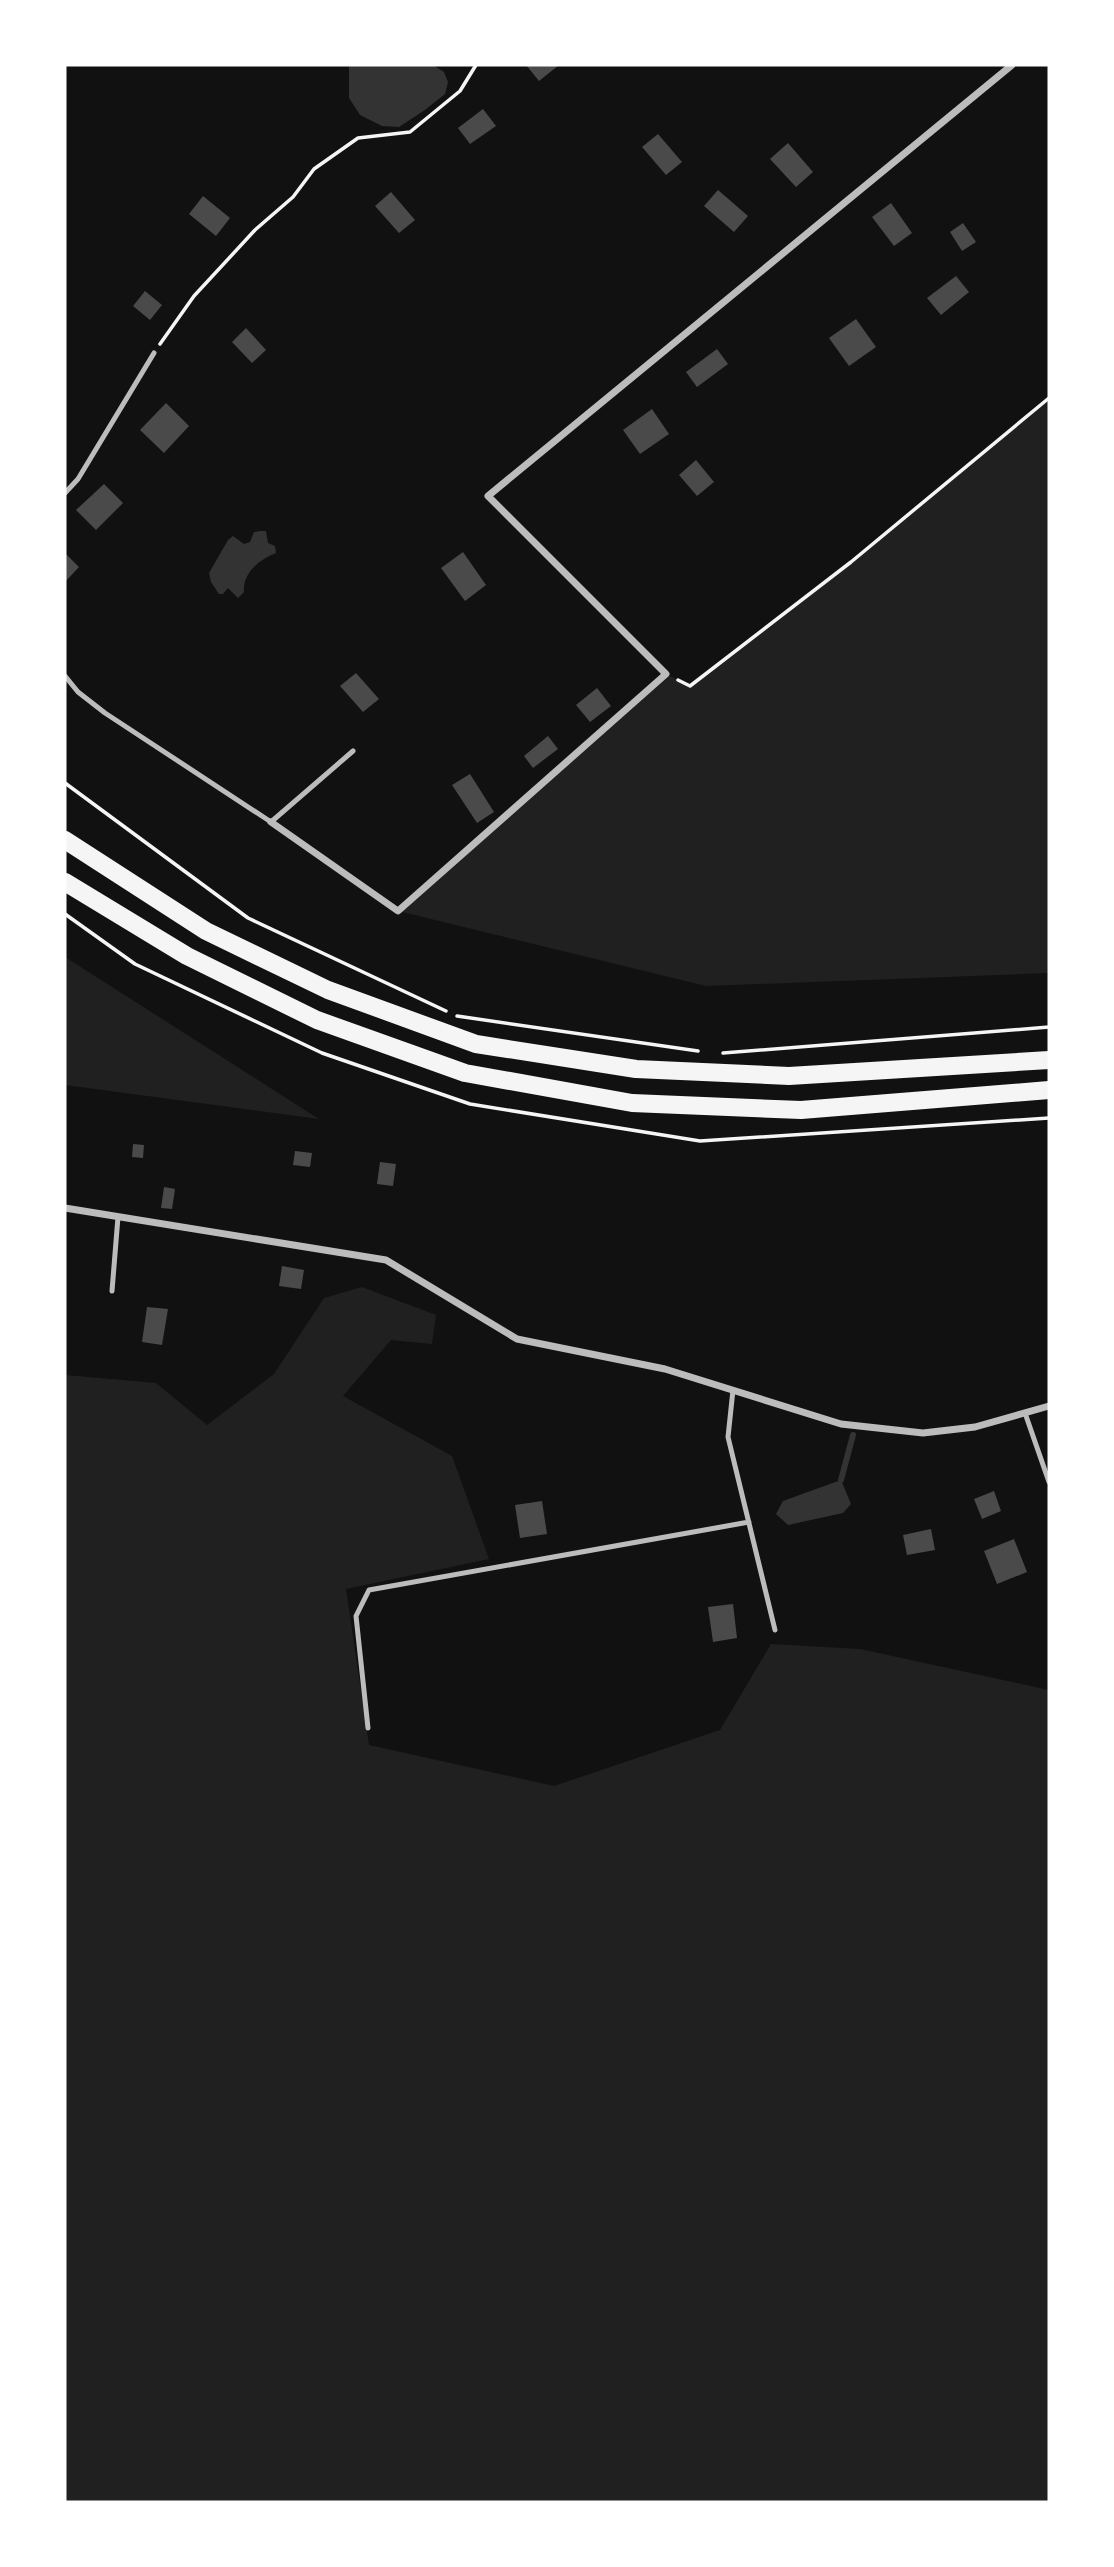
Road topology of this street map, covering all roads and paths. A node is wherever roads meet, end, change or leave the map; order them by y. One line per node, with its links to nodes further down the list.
1 (476, 65): 3 (path)
2 (1012, 65): 6 (street)
3 (154, 353): 5 (lane)
4 (1049, 398): 6 (path)
5 (65, 493)
6 (666, 674): 10 (street)
7 (65, 676): 10 (lane)
8 (353, 751): 10 (lane)
9 (65, 783): 14 (path)
10 (271, 822)
11 (65, 840): 16 (main road)
12 (65, 882): 17 (main road)
13 (1049, 1027): 15 (path)
14 (699, 1052)
15 (713, 1054)
16 (1049, 1060)
17 (1049, 1090)
18 (65, 1208): 19 (street)
19 (118, 1217): 20 (lane); 21 (street)
20 (112, 1291)
21 (733, 1390): 23 (street); 25 (lane)
22 (1049, 1406): 23 (street)
23 (1025, 1413): 24 (lane)
24 (1049, 1482)
25 (749, 1522): 26 (lane); 27 (lane)
26 (775, 1630)
27 (368, 1728)

